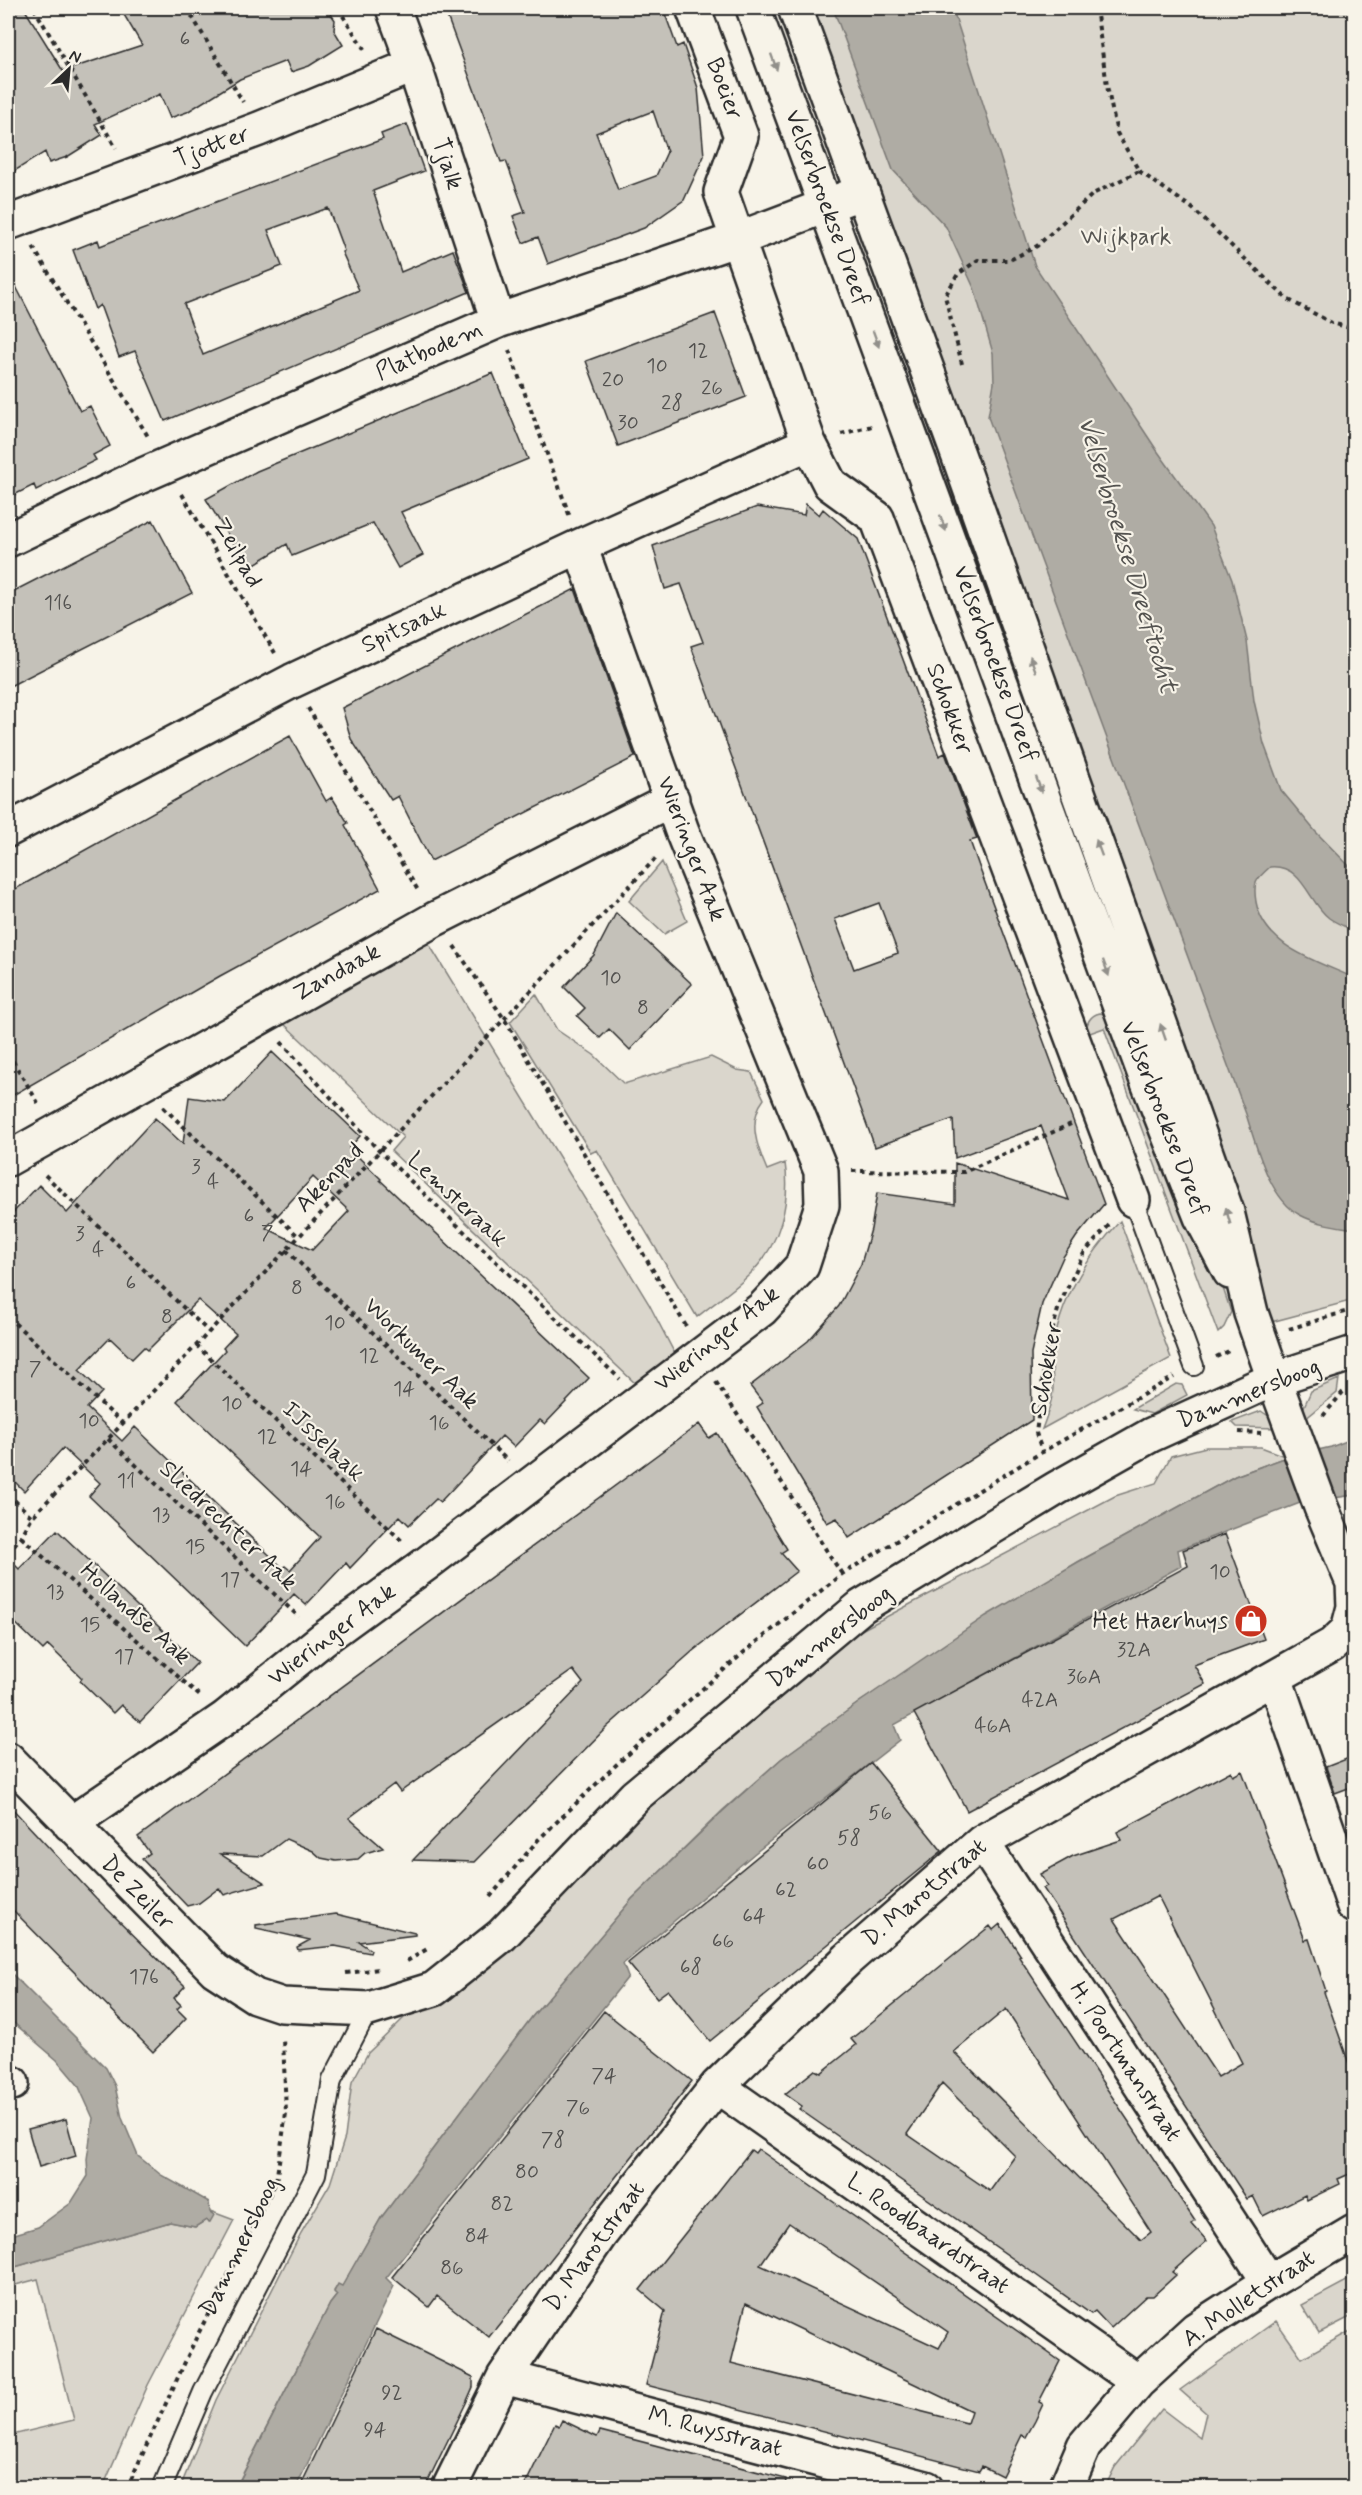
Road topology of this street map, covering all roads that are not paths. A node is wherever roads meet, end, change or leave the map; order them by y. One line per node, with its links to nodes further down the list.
1 (393, 8): 5 (street, Tjalk)
2 (693, 8): 9 (street, Boeier)
3 (753, 8): 7 (street, Velserbroekse Dreef, one-way to 7)
4 (795, 8): 6 (street, Velserbroekse Dreef)
5 (414, 65): 8 (street, Tjotter); 10 (street, Tjalk)
6 (862, 192): 7 (street, Platbodem); 18 (street, Velserbroekse Dreef, one-way to 6)
7 (827, 206): 9 (street, Platbodem); 18 (street, Velserbroekse Dreef, one-way to 18)
8 (11, 221)
9 (738, 239): 10 (street, Platbodem); 11 (street, Schokker)
10 (498, 321): 12 (street, Platbodem)
11 (809, 443): 13 (street, Spitsaak); 17 (street, Schokker)
12 (8, 540)
13 (580, 546): 14 (street, Wieringer Aak); 15 (street, Spitsaak)
14 (672, 799): 16 (street, Zandaak); 24 (street, Wieringer Aak)
15 (8, 830)
16 (14, 1155)
17 (1133, 1200): 20 (lane, Schokker)
18 (1255, 1326): 21 (street, Velserbroekse Dreef)
19 (1354, 1353): 21 (street, Dammersboog)
20 (1194, 1366)
21 (1274, 1379): 22 (street, D. Marotstraat); 28 (street, Dammersboog)
22 (1275, 1678): 25 (street, D. Marotstraat); 26 (street)
23 (8, 1759): 24 (street, De Zeiler)
24 (70, 1824): 27 (street, De Zeiler)
25 (982, 1842): 29 (street, D. Marotstraat); 31 (street, H. Poortmanstraat)
26 (1354, 1906)
27 (282, 2006): 28 (street, Dammersboog)
28 (369, 2009): 34 (lane, Dammersboog)
29 (717, 2086): 32 (street, D. Marotstraat); 33 (street, L. Roodbaardstraat)
30 (1354, 2232): 31 (street, A. Molletstraat)
31 (1269, 2282): 33 (street, A. Molletstraat)
32 (504, 2377): 35 (street, D. Marotstraat); 36 (street, M. Ruysstraat)
33 (1138, 2382): 37 (street, A. Molletstraat)
34 (162, 2487)
35 (449, 2487)
36 (926, 2487)
37 (1066, 2487)

